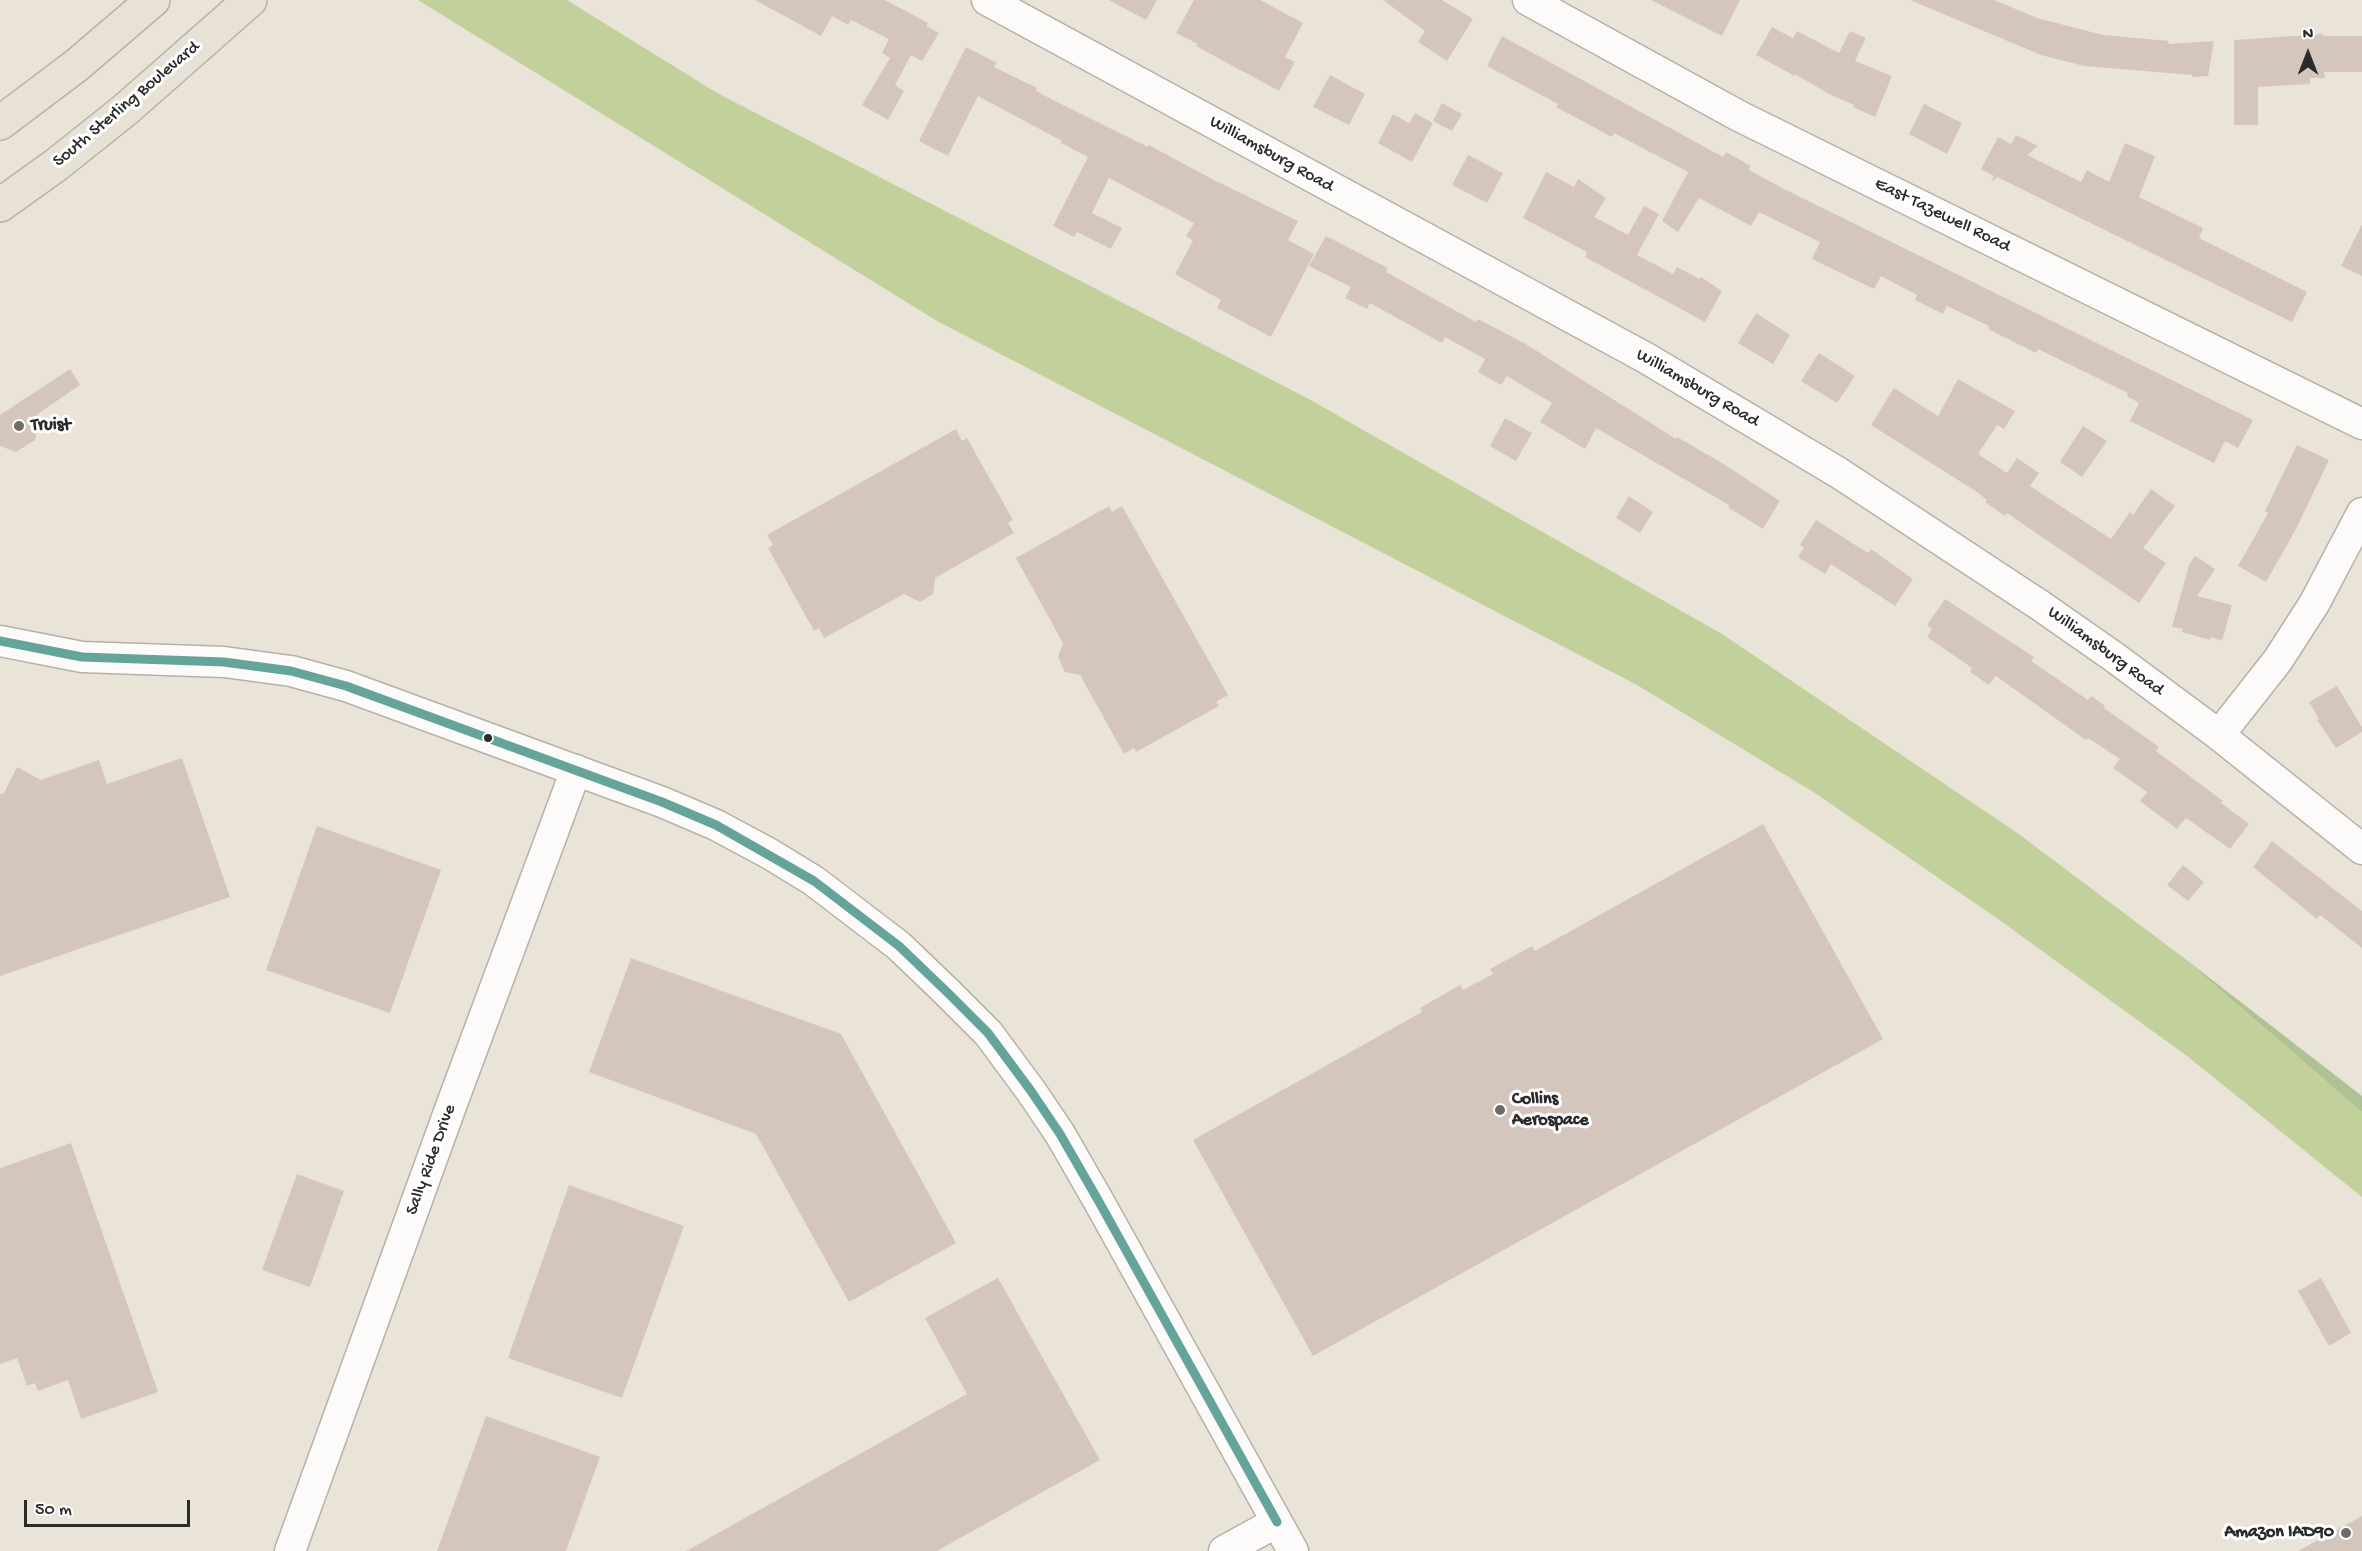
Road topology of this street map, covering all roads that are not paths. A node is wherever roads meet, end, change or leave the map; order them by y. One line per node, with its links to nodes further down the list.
1 (153, 0): 5 (main road)
2 (250, 0): 6 (main road, South Sterling Boulevard)
3 (987, 0): 10 (street, Williamsburg Road)
4 (1528, 0): 7 (street, East Tazewell Road)
5 (0, 123)
6 (0, 205)
7 (2362, 424)
8 (2362, 513): 10 (street)
9 (0, 641): 11 (street)
10 (2219, 735): 12 (street, Williamsburg Road)
11 (576, 770): 13 (street); 14 (street, Sally Ride Drive)
12 (2362, 849)
13 (1277, 1522): 15 (street); 16 (street)
14 (290, 1551)
15 (1224, 1551)
16 (1293, 1551)

